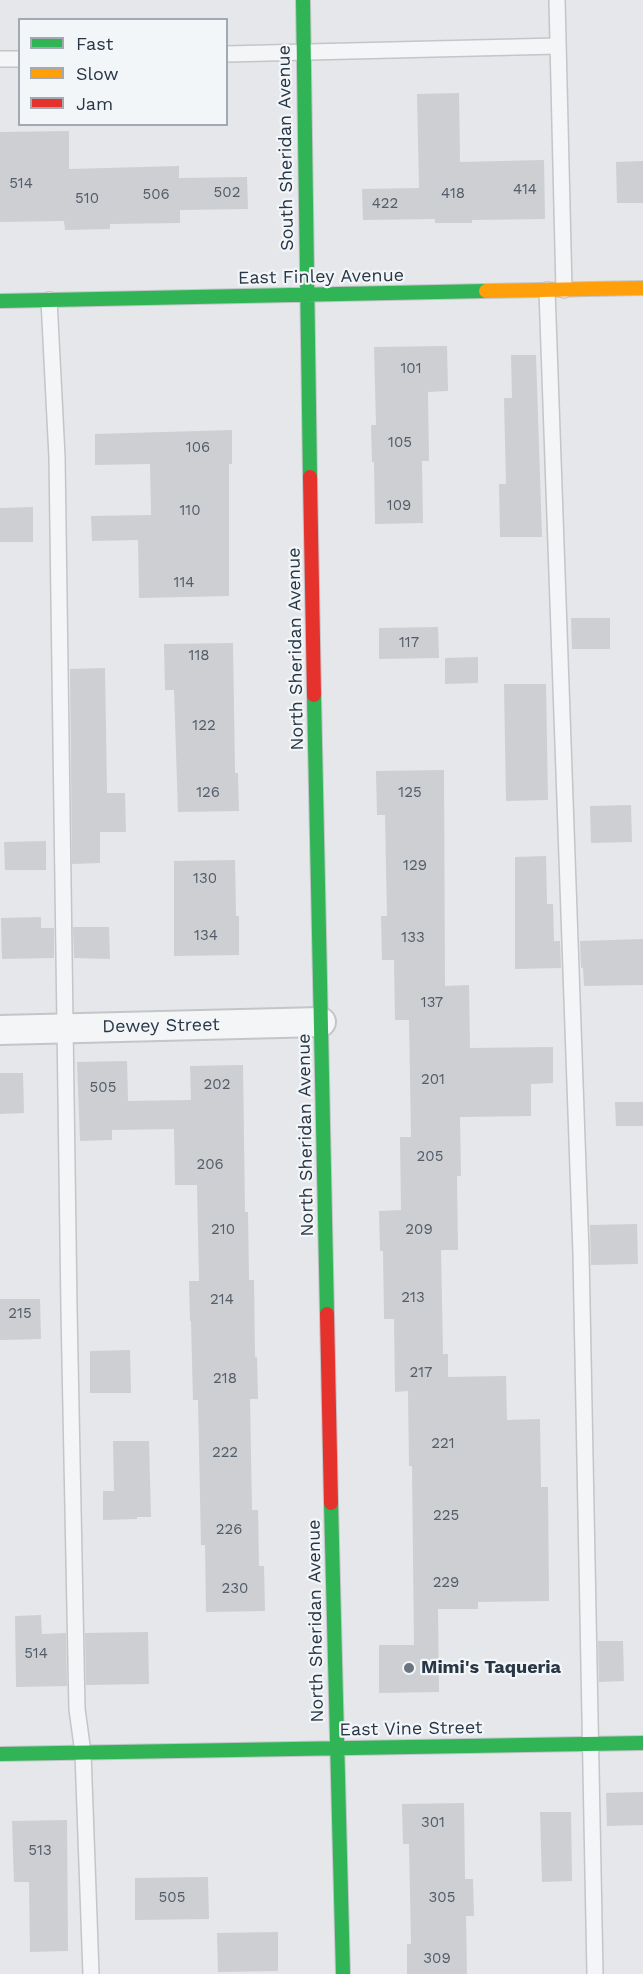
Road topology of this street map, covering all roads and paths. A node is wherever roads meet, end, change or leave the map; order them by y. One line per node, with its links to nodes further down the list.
1 (303, 0): 4 (street, South Sheridan Avenue)
2 (557, 0): 3 (lane)
3 (558, 46): 4 (lane); 10 (lane)
4 (303, 52): 5 (lane); 11 (street, South Sheridan Avenue)
5 (228, 54)
6 (0, 59): 7 (lane)
7 (18, 59)
8 (643, 288): 10 (street, East Finley Avenue)
9 (547, 290): 10 (street, East Finley Avenue); 11 (street, East Finley Avenue); 18 (lane)
10 (564, 290)
11 (306, 295): 12 (street, East Finley Avenue); 14 (street, North Sheridan Avenue)
12 (49, 300): 13 (street, East Finley Avenue); 15 (lane)
13 (0, 301)
14 (321, 1022): 15 (street, Dewey Street); 19 (street, North Sheridan Avenue)
15 (64, 1028): 16 (street, Dewey Street); 20 (lane)
16 (0, 1030)
17 (643, 1743): 18 (street, East Vine Street)
18 (591, 1744): 19 (street, East Vine Street); 24 (lane)
19 (336, 1748): 20 (street, East Vine Street); 23 (street, North Sheridan Avenue)
20 (83, 1753): 21 (street, East Vine Street); 22 (lane)
21 (0, 1754)
22 (91, 1974)
23 (343, 1974)
24 (595, 1974)

